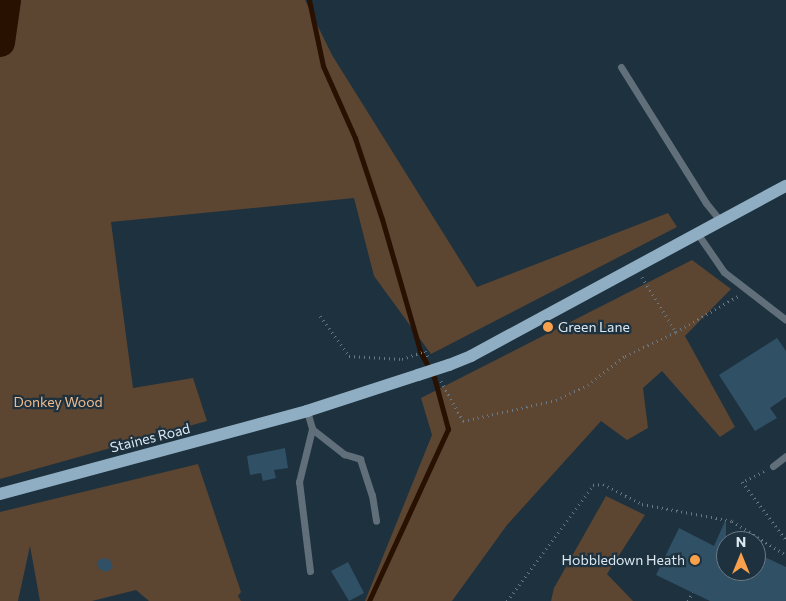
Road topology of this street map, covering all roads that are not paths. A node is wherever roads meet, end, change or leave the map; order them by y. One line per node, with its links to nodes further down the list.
1 (621, 67): 3 (lane)
2 (786, 186): 3 (main road, Staines Road)
3 (720, 220): 4 (main road, Staines Road)
4 (697, 233): 5 (lane); 6 (main road, Staines Road, bridge)
5 (786, 320)
6 (307, 411): 7 (lane); 10 (main road, Staines Road)
7 (312, 429): 11 (lane); 12 (lane)
8 (786, 456): 9 (lane)
9 (773, 466)
10 (0, 494)
11 (376, 521)
12 (310, 571)

